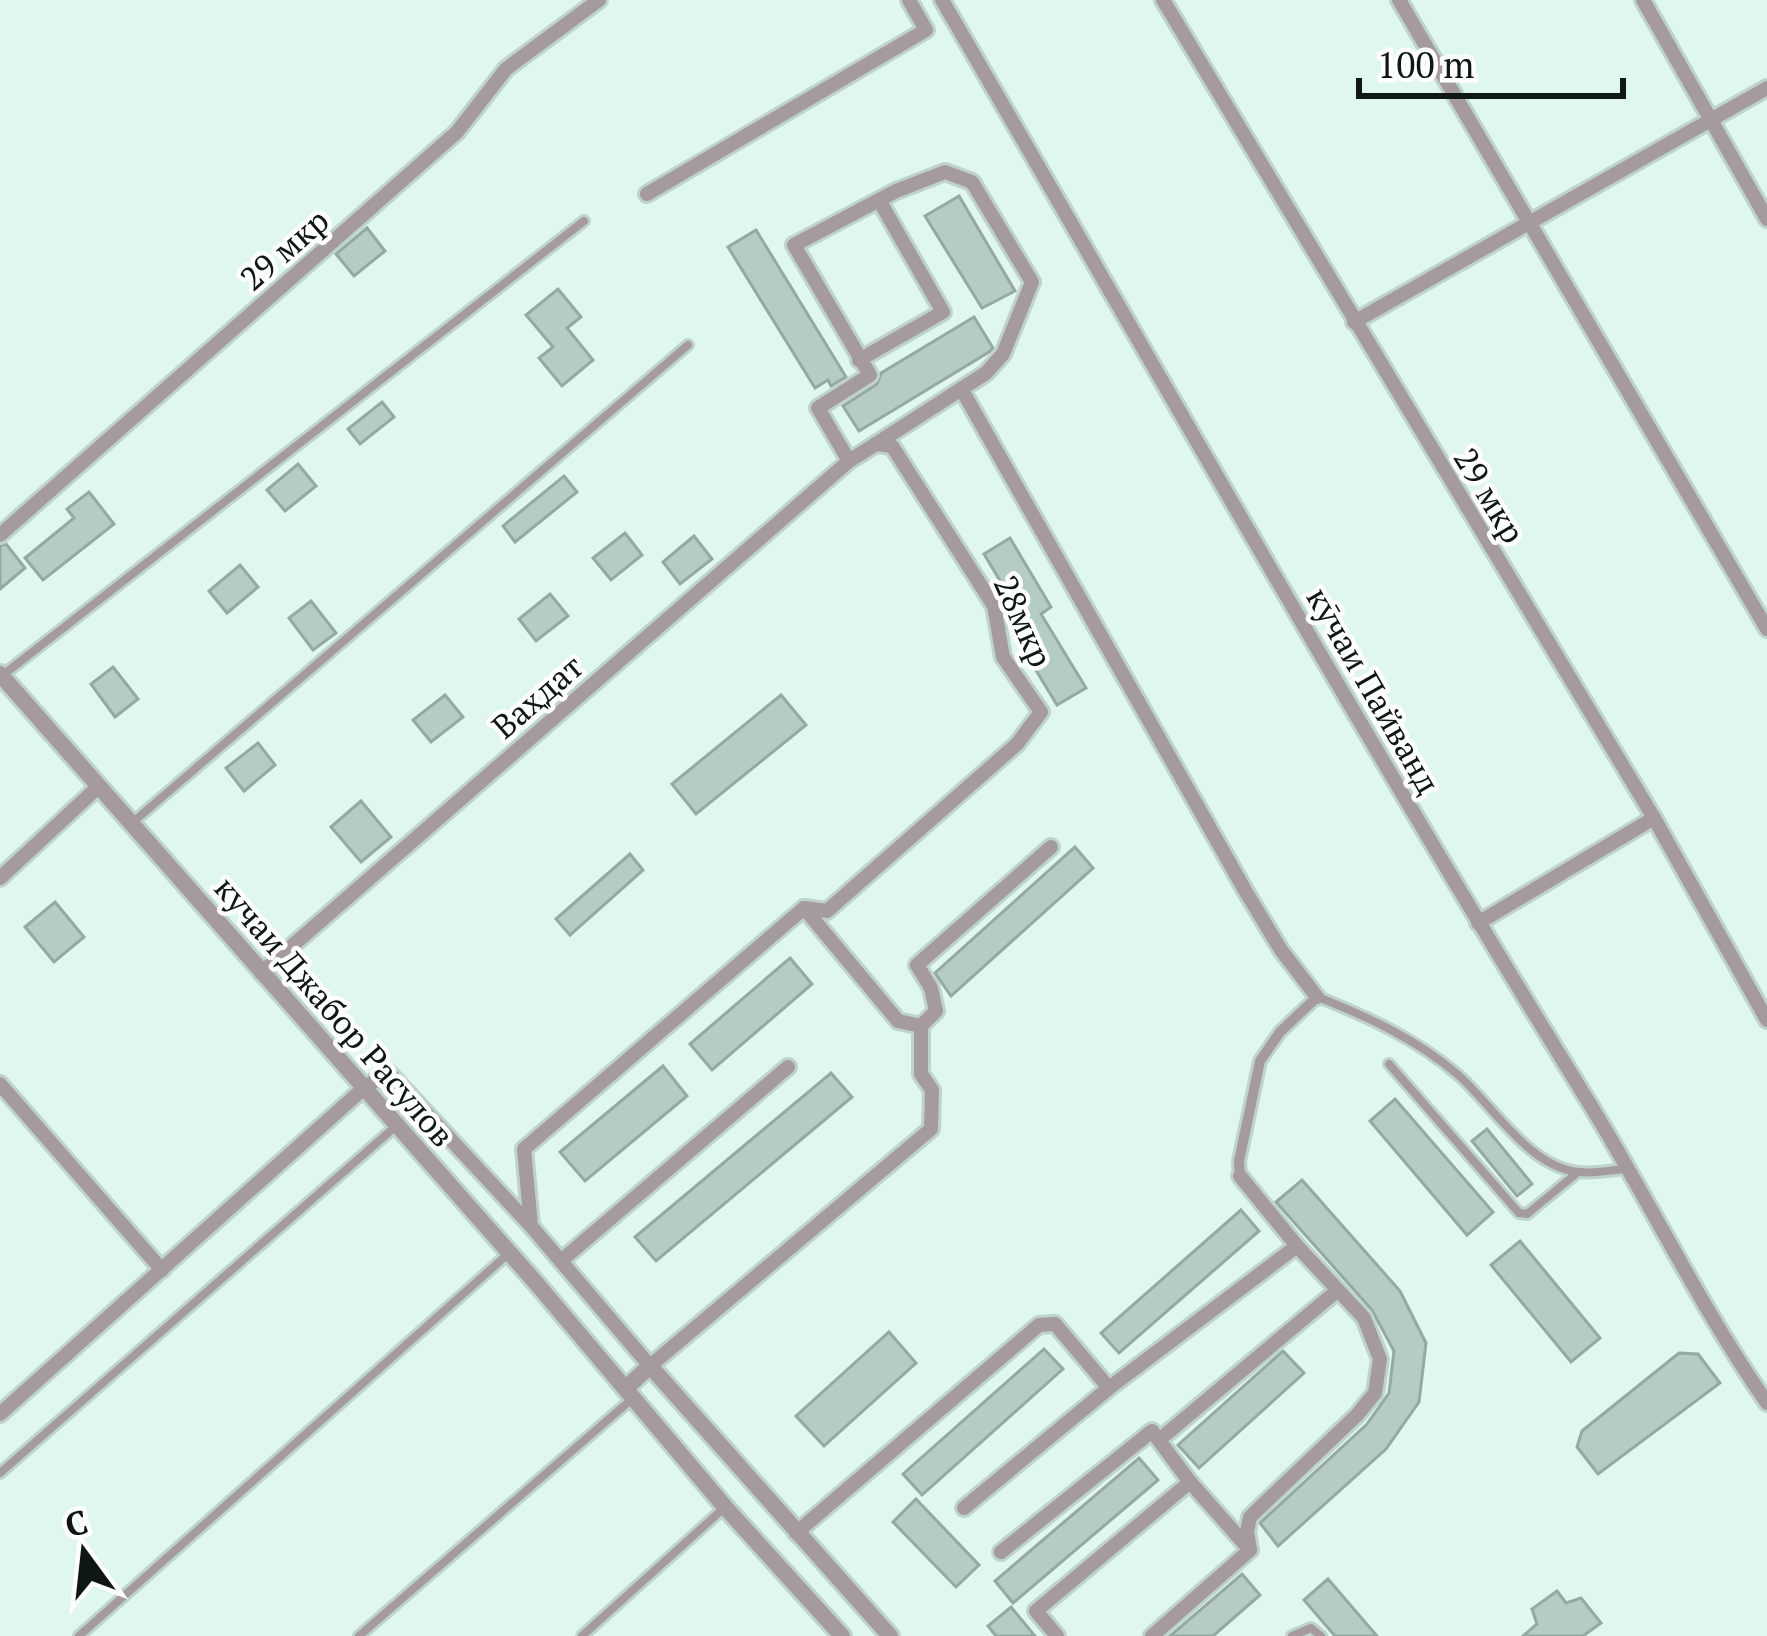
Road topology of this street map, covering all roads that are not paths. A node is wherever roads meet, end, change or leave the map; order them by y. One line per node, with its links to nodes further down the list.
1 (598, 0): 20 (street, 29 мкр)
2 (909, 0): 9 (street)
3 (942, 0): 29 (street, кӯчаи Пайванд)
4 (1162, 0): 14 (street, 29 мкр)
5 (1399, 0): 13 (street)
6 (1643, 0): 8 (street)
7 (1767, 88): 8 (street)
8 (1712, 119): 11 (street); 13 (street)
9 (647, 194)
10 (879, 200): 16 (street); 16 (street); 17 (street)
11 (1767, 219)
12 (584, 221): 22 (lane)
13 (1528, 224): 14 (street); 21 (street)
14 (1354, 322): 24 (street, 29 мкр)
15 (688, 345): 25 (lane)
16 (860, 360): 19 (street)
17 (962, 390): 18 (street); 31 (street)
18 (876, 444): 19 (street); 28 (street, 28мкр)
19 (850, 461): 30 (street, Ваҳдат)
20 (0, 535)
21 (1767, 629)
22 (1, 675): 23 (street, кучаи Джабор Расулов)
23 (98, 787): 25 (street, кучаи Джабор Расулов); 27 (street)
24 (1654, 818): 29 (street); 32 (street, 29 мкр)
25 (131, 824): 30 (street, кучаи Джабор Расулов)
26 (1052, 848): 33 (street)
27 (0, 878)
28 (803, 908): 33 (street); 42 (street, 28мкр)
29 (1478, 923): 39 (street, кӯчаи Пайванд)
30 (261, 973): 37 (street, кучаи Джабор Расулов)
31 (1317, 997): 40 (lane); 41 (street)
32 (1767, 1020)
33 (921, 1026): 48 (street)
34 (1389, 1064): 40 (lane)
35 (788, 1067): 45 (street)
36 (0, 1084): 46 (street)
37 (364, 1088): 38 (street, кучаи Джабор Расулов); 42 (street); 46 (street)
38 (397, 1125): 44 (street, кучаи Джабор Расулов); 54 (lane)
39 (1626, 1169): 40 (lane); 51 (street, кӯчаи Пайванд)
40 (1577, 1173)
41 (1240, 1176): 43 (street)
42 (531, 1226): 45 (street)
43 (1297, 1246): 47 (street); 49 (street)
44 (508, 1254): 50 (street, кучаи Джабор Расулов); 61 (lane)
45 (562, 1260): 48 (street)
46 (162, 1270): 52 (street)
47 (1338, 1290): 53 (street); 59 (street)
48 (650, 1366): 50 (street); 58 (street)
49 (1109, 1388): 57 (street); 58 (street)
50 (630, 1393): 56 (street, кучаи Джабор Расулов); 62 (lane)
51 (1767, 1403)
52 (0, 1414)
53 (1159, 1440): 55 (street); 60 (street)
54 (0, 1473)
55 (1190, 1482): 59 (street); 66 (street)
56 (725, 1507): 63 (lane); 64 (street, кучаи Джабор Расулов)
57 (964, 1508)
58 (796, 1533): 65 (street)
59 (1250, 1550): 67 (street)
60 (1001, 1552)
61 (79, 1636)
62 (359, 1636)
63 (582, 1636)
64 (842, 1636)
65 (890, 1636)
66 (1057, 1636)
67 (1152, 1636)
68 (1292, 1636): 69 (lane)
69 (1321, 1636)

